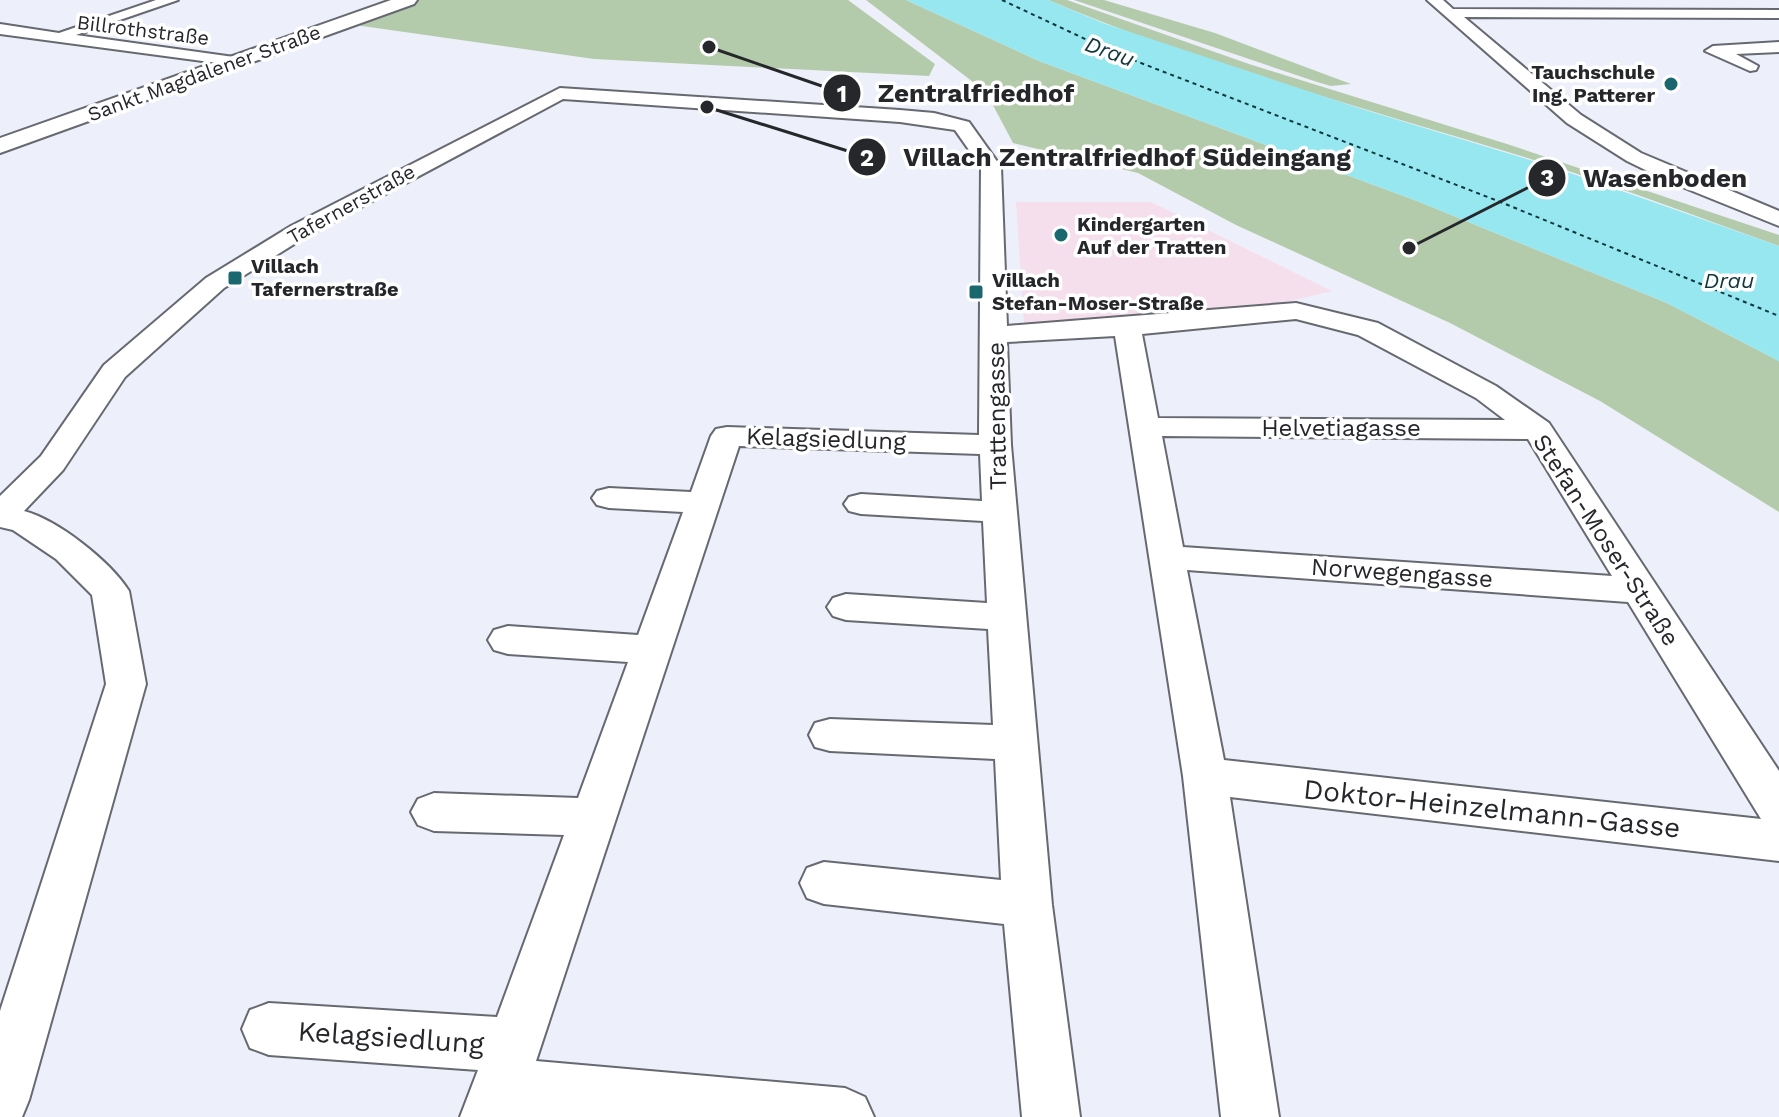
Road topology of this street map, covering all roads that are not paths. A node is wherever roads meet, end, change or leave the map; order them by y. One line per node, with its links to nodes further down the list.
1 (171, 0): 6 (street)
2 (408, 0): 9 (street, Sankt Magdalener Straße)
3 (1441, 6): 4 (street); 13 (street)
4 (1779, 14)
5 (0, 29): 6 (street, Billrothstraße)
6 (51, 38): 8 (street); 9 (street, Billrothstraße)
7 (1779, 47): 10 (street)
8 (13, 49)
9 (234, 62): 12 (street, Sankt Magdalener Straße)
10 (1750, 66)
11 (560, 93): 15 (street, Trattengasse); 23 (street, Tafernerstraße)
12 (0, 146)
13 (1779, 219)
14 (1127, 327): 15 (street, Stefan-Moser-Straße); 16 (street); 17 (street, Stefan-Moser-Straße)
15 (995, 335): 18 (street, Trattengasse)
16 (1144, 427): 17 (street, Helvetiagasse); 24 (street)
17 (1538, 430): 25 (street, Stefan-Moser-Straße)
18 (995, 445): 20 (street, Kelagsiedlung); 22 (street, Trattengasse)
19 (609, 498): 20 (street)
20 (703, 503): 29 (street, Kelagsiedlung)
21 (861, 504): 22 (street)
22 (1000, 512): 27 (street, Trattengasse)
23 (0, 516): 41 (street)
24 (1167, 557): 25 (street, Norwegengasse); 32 (street)
25 (1637, 590): 33 (street, Stefan-Moser-Straße)
26 (846, 607): 27 (street)
27 (1007, 617): 31 (street, Trattengasse)
28 (508, 640): 29 (street)
29 (652, 650): 35 (street, Kelagsiedlung)
30 (830, 735): 31 (street)
31 (1016, 743): 38 (street, Trattengasse)
32 (1205, 776): 36 (street, Doktor-Heinzelmann-Gasse); 44 (street)
33 (1779, 809)
34 (434, 812): 35 (street)
35 (593, 817): 40 (street, Kelagsiedlung)
36 (1779, 841)
37 (824, 883): 38 (street)
38 (1027, 905): 43 (street, Trattengasse)
39 (269, 1029): 40 (street, Kelagsiedlung)
40 (501, 1083): 42 (street)
41 (0, 1100)
42 (845, 1117)
43 (1051, 1117)
44 (1250, 1117)

